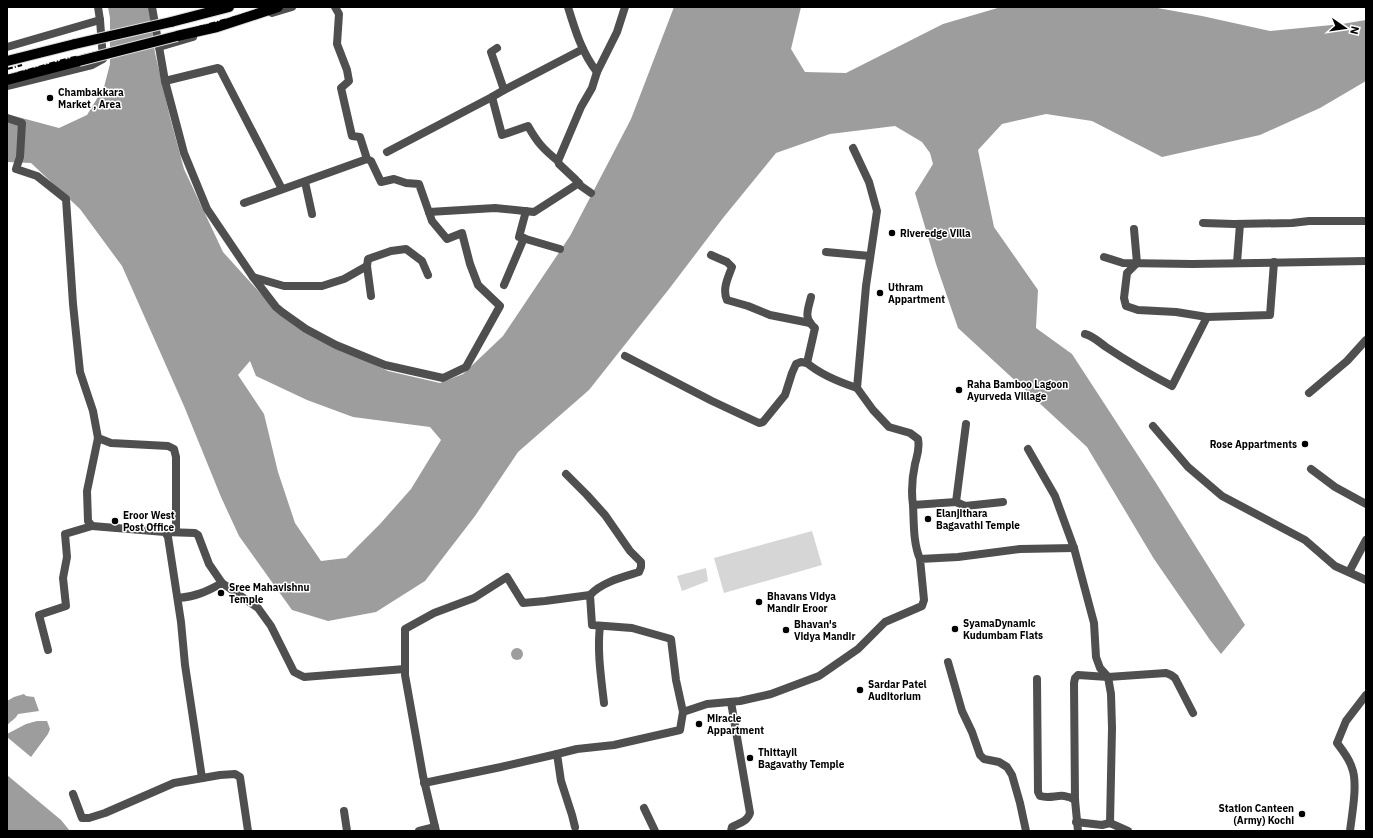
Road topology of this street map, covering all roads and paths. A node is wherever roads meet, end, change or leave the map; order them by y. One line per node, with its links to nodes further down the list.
1 (98, 7): 9 (street)
2 (152, 7): 10 (street)
3 (229, 7): 14 (main road, bridge)
4 (278, 7): 16 (main road, bridge)
5 (292, 7): 10 (street)
6 (335, 7): 24 (street)
7 (568, 7): 13 (street)
8 (624, 7): 15 (street)
9 (100, 20): 11 (street); 18 (street)
10 (159, 47): 17 (street)
11 (7, 48)
12 (497, 48): 19 (street)
13 (583, 49): 15 (street); 19 (street)
14 (7, 61)
15 (597, 72): 25 (street)
16 (7, 80)
17 (165, 81): 28 (street); 50 (street)
18 (7, 86)
19 (504, 90): 20 (street)
20 (492, 97): 23 (street); 25 (street)
21 (7, 118): 64 (street)
22 (853, 148): 42 (street)
23 (387, 152)
24 (367, 159): 26 (street); 32 (street)
25 (558, 161): 27 (street)
26 (305, 182): 28 (street); 33 (street)
27 (579, 183): 29 (street); 31 (street)
28 (282, 189): 30 (street)
29 (591, 193)
30 (244, 203)
31 (526, 211): 32 (street); 38 (street)
32 (429, 212): 50 (street)
33 (312, 214)
34 (1366, 220): 36 (street)
35 (1203, 223): 36 (street)
36 (1240, 224): 47 (street)
37 (1134, 229): 46 (street)
38 (524, 238): 39 (street); 51 (street)
39 (560, 249)
40 (826, 252): 42 (street)
41 (712, 255): 55 (street)
42 (870, 256): 60 (street)
43 (1104, 257): 46 (street)
44 (1366, 261): 45 (street)
45 (1274, 262): 47 (street); 54 (street)
46 (1137, 263): 47 (street); 54 (street)
47 (1237, 263)
48 (367, 266): 49 (street); 50 (street); 52 (street)
49 (428, 275)
50 (253, 277)
51 (504, 285)
52 (371, 296)
53 (811, 297): 55 (street)
54 (1207, 317): 56 (street)
55 (810, 324): 59 (street)
56 (1085, 334)
57 (1366, 340): 61 (street)
58 (625, 356): 59 (street)
59 (807, 363): 60 (street)
60 (857, 388): 71 (street)
61 (1309, 393)
62 (966, 424): 68 (street)
63 (1153, 426): 78 (street)
64 (98, 438): 72 (street); 74 (street)
65 (1028, 449): 76 (street)
66 (1311, 469): 70 (street)
67 (566, 474): 81 (street)
68 (956, 502): 69 (street); 71 (street)
69 (1003, 502)
70 (1366, 504)
71 (913, 505): 77 (street)
72 (92, 526): 73 (street); 84 (street)
73 (165, 532): 74 (street); 82 (street)
74 (176, 532): 80 (street)
75 (1366, 540): 78 (street)
76 (1074, 548): 77 (street); 87 (street)
77 (920, 559): 90 (street)
78 (1349, 572): 79 (street)
79 (1366, 580)
80 (222, 583): 82 (street); 86 (street)
81 (590, 595): 83 (street); 86 (street)
82 (178, 598): 95 (street)
83 (600, 626): 91 (street); 92 (street)
84 (48, 650)
85 (948, 662): 110 (street)
86 (405, 669): 96 (street)
87 (1108, 677): 93 (street); 98 (street); 102 (street)
88 (1037, 678): 98 (street)
89 (1366, 695): 113 (street)
90 (731, 702): 92 (street); 105 (street)
91 (604, 703)
92 (683, 712): 94 (street)
93 (1193, 713)
94 (557, 754): 96 (street); 103 (street)
95 (202, 778): 97 (street); 106 (street)
96 (424, 783): 104 (street)
97 (73, 794)
98 (1074, 800): 101 (street)
99 (644, 808): 109 (street)
100 (344, 811): 107 (street)
101 (1076, 822): 102 (street); 111 (street)
102 (1110, 823): 112 (street)
103 (574, 827)
104 (436, 829): 108 (street)
105 (729, 830)
106 (248, 831)
107 (347, 831)
108 (419, 831)
109 (655, 831)
110 (1026, 831)
111 (1078, 831)
112 (1128, 831)
113 (1350, 831)

